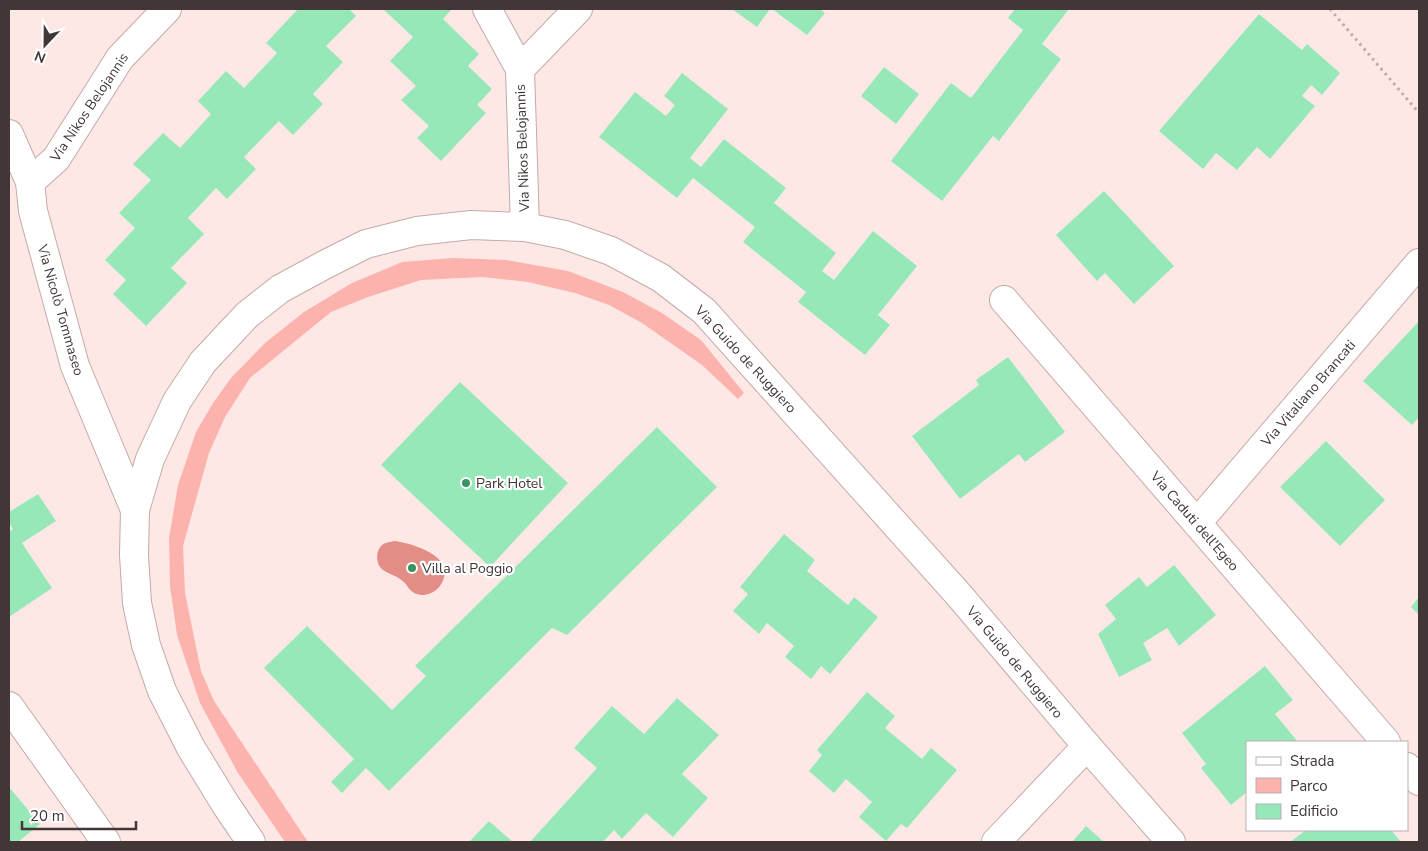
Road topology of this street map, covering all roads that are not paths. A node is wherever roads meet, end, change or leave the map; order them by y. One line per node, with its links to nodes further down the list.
1 (167, 9): 6 (street, Via Nikos Belojannis)
2 (487, 9): 4 (street, Via Nikos Belojannis)
3 (578, 9): 4 (street, Via Nikos Belojannis)
4 (520, 69): 7 (street, Via Nikos Belojannis)
5 (9, 134): 6 (street, Via Nicolò Tommaseo)
6 (30, 182): 10 (street, Via Nicolò Tommaseo)
7 (525, 228): 10 (street, Via Guido de Ruggiero); 14 (street, Via Guido de Ruggiero)
8 (1419, 263): 11 (street, Via Vitaliano Brancati)
9 (1004, 300): 11 (street, Via Caduti dell'Egeo)
10 (135, 510): 18 (street, Via Guido de Ruggiero)
11 (1197, 523): 13 (street, Via Caduti dell'Egeo)
12 (9, 706): 17 (street)
13 (1385, 741)
14 (1086, 746): 19 (street); 20 (street, Via Guido de Ruggiero)
15 (1408, 768): 16 (street)
16 (1419, 781)
17 (106, 842)
18 (251, 842)
19 (996, 842)
20 (1171, 842)

